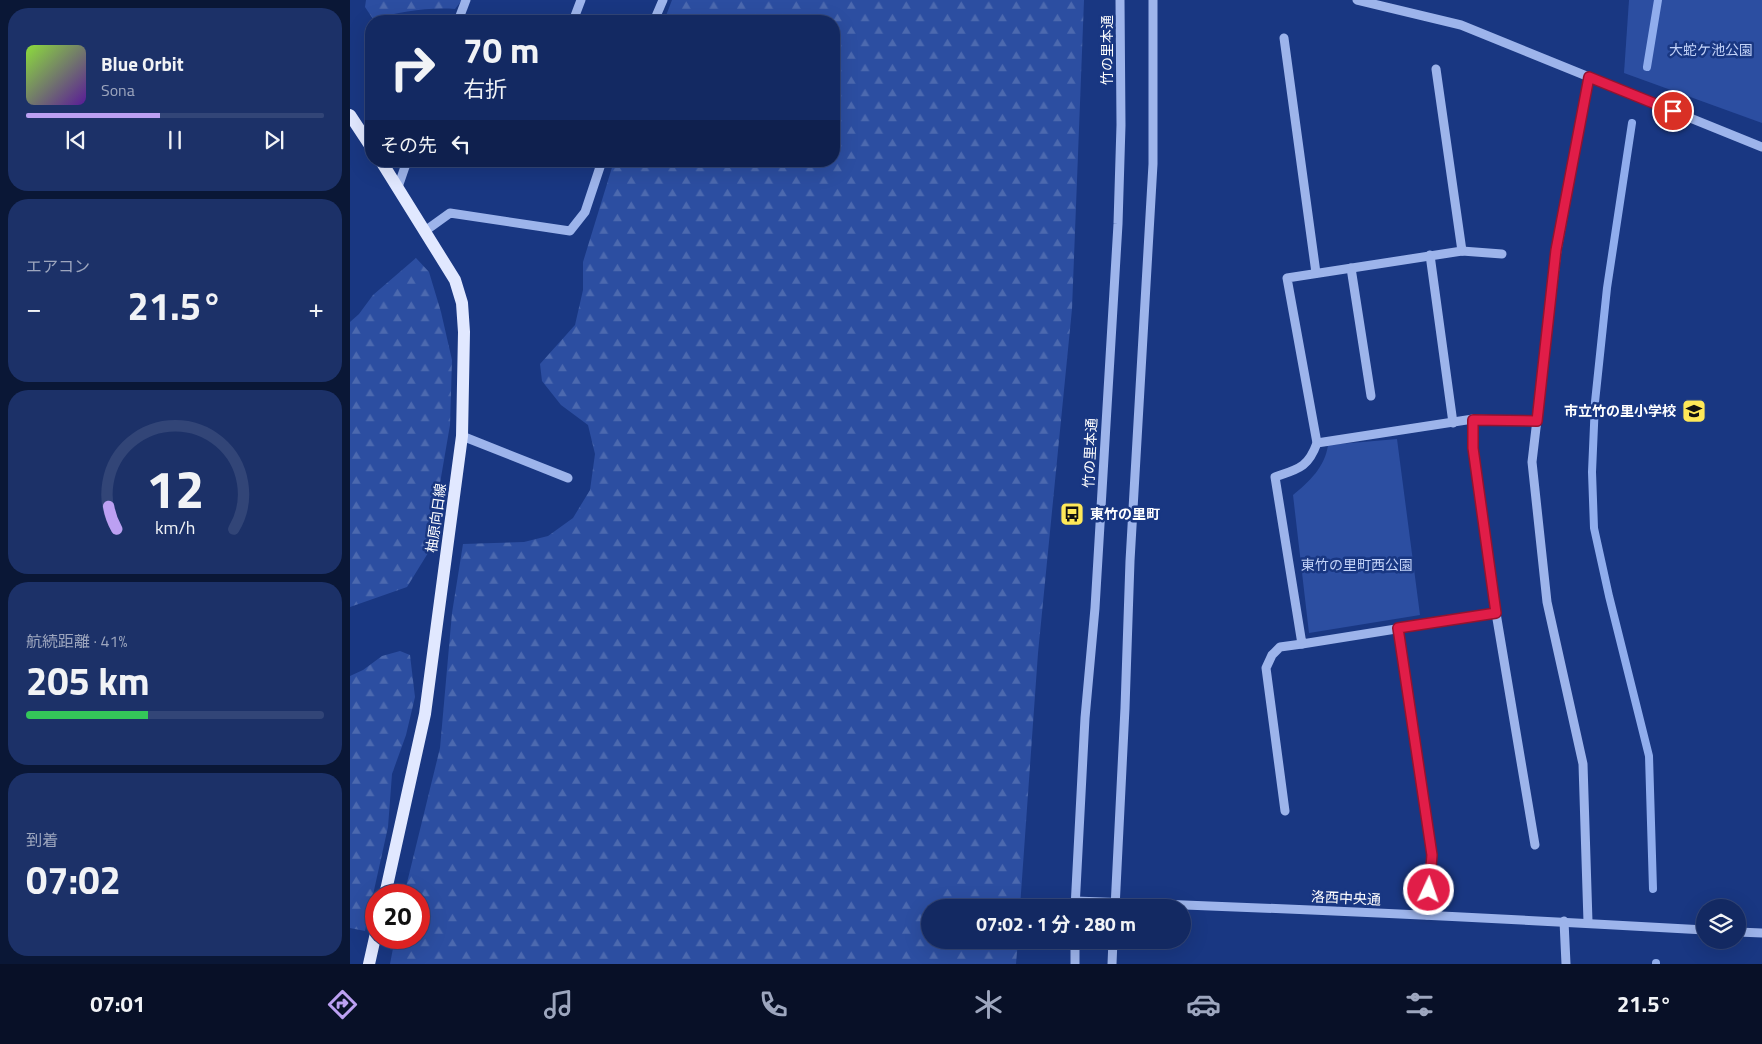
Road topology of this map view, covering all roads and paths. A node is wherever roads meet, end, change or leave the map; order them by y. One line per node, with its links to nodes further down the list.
1 (466, 0): 8 (street)
2 (581, 0): 9 (street)
3 (663, 0): 10 (street)
4 (1120, 0): 40 (street, 竹の里本通)
5 (1153, 0): 41 (street)
6 (1357, 0): 7 (street)
7 (1381, 3): 13 (street)
8 (460, 15)
9 (575, 15)
10 (657, 15)
11 (1284, 38): 26 (street)
12 (1436, 69): 22 (street)
13 (1589, 77): 16 (street); 29 (street)
14 (350, 115): 15 (main road)
15 (365, 138)
16 (1762, 147)
17 (385, 167): 20 (main road, 柚原向日線)
18 (405, 167): 20 (street)
19 (600, 167): 21 (street)
20 (398, 187): 21 (main road, 柚原向日線)
21 (425, 231): 31 (main road, 柚原向日線)
22 (1462, 251): 23 (street); 24 (street)
23 (1502, 254)
24 (1430, 255): 25 (street); 30 (street)
25 (1351, 268): 26 (street); 27 (street)
26 (1316, 273): 32 (street)
27 (1371, 396)
28 (1473, 420): 29 (street); 30 (street); 34 (street)
29 (1537, 421): 45 (street)
30 (1453, 423): 32 (street)
31 (462, 436): 33 (street); 39 (main road, 柚原向日線)
32 (1317, 443): 36 (street)
33 (568, 478)
34 (1496, 613): 35 (street); 38 (street)
35 (1398, 628): 36 (street); 43 (street)
36 (1302, 644): 37 (street)
37 (1285, 811)
38 (1535, 845)
39 (387, 884)
40 (1075, 899)
41 (1115, 899)
42 (1191, 904): 43 (street, 洛西中央通)
43 (1427, 915): 44 (street, 洛西中央通)
44 (1564, 921): 45 (street, 洛西中央通); 55 (street)
45 (1588, 922): 46 (street, 洛西中央通)
46 (1696, 929)
47 (1746, 932): 48 (street)
48 (1762, 933)
49 (372, 949): 52 (main road)
50 (1075, 949): 53 (street)
51 (1113, 949): 54 (street)
52 (369, 964)
53 (1075, 964)
54 (1112, 964)
55 (1566, 964)

